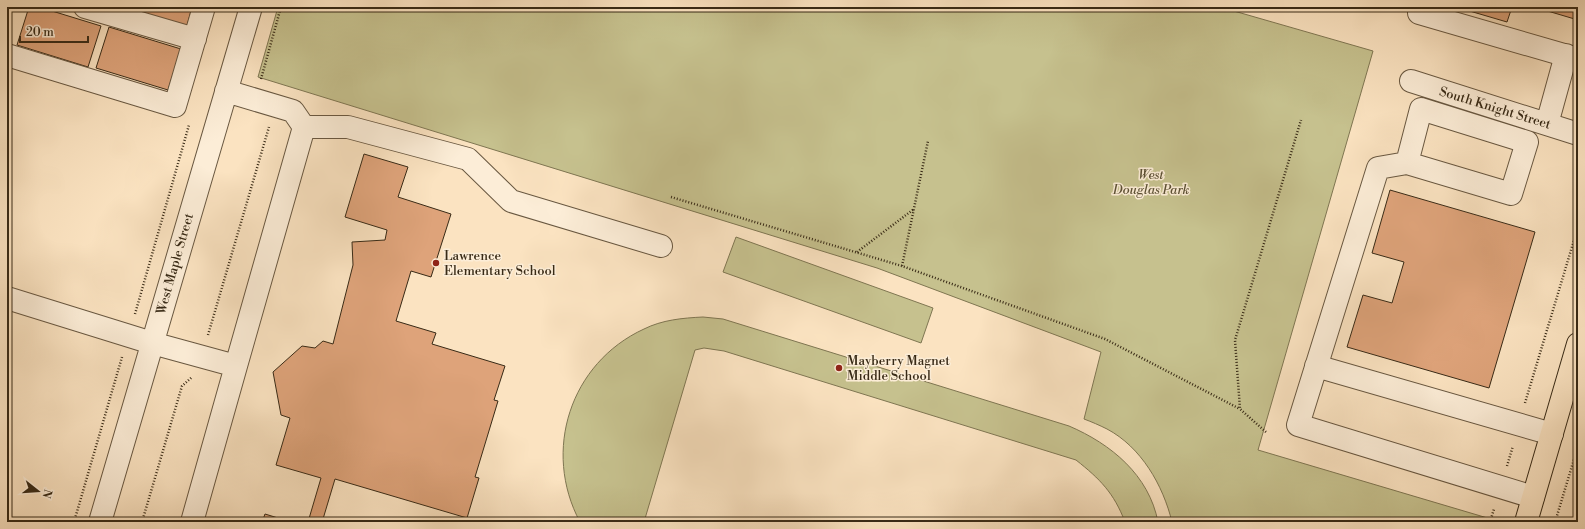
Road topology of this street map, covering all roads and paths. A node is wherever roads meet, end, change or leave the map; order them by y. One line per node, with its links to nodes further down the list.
1 (85, 7): 6 (street)
2 (204, 7): 6 (street)
3 (251, 7): 11 (street, West Maple Street)
4 (280, 7): 10 (path)
5 (1419, 13): 8 (street)
6 (194, 39): 7 (street)
7 (7, 55)
8 (1572, 57): 15 (street)
9 (1411, 81): 15 (street, South Knight Street)
10 (259, 86)
11 (226, 91): 12 (street); 28 (street, West Maple Street)
12 (276, 106): 16 (street); 30 (path)
13 (191, 118): 27 (path)
14 (1301, 120): 33 (path)
15 (1547, 124): 17 (street, South Knight Street)
16 (304, 127): 23 (street); 31 (street)
17 (1578, 134)
18 (928, 141): 21 (path)
19 (1407, 163): 19 (street); 32 (street)
20 (671, 197): 24 (path)
21 (914, 209): 24 (path); 25 (path)
22 (1578, 227): 34 (path)
23 (661, 246)
24 (856, 252): 25 (path)
25 (902, 266): 33 (path)
26 (7, 298): 27 (street)
27 (128, 335): 28 (street); 40 (path)
28 (152, 343): 30 (street); 41 (street, West Maple Street)
29 (1578, 344): 36 (main road)
30 (202, 356): 31 (street); 42 (path)
31 (236, 366): 43 (street)
32 (1316, 366): 34 (street); 38 (street)
33 (1240, 409): 35 (path)
34 (1519, 424): 36 (street); 38 (path)
35 (1266, 432)
36 (1552, 434): 39 (main road)
37 (1578, 446): 46 (path)
38 (1500, 487): 39 (street); 44 (path)
39 (1533, 498): 45 (main road)
40 (74, 522)
41 (100, 522)
42 (142, 522)
43 (192, 522)
44 (1490, 522)
45 (1526, 522)
46 (1573, 522)

